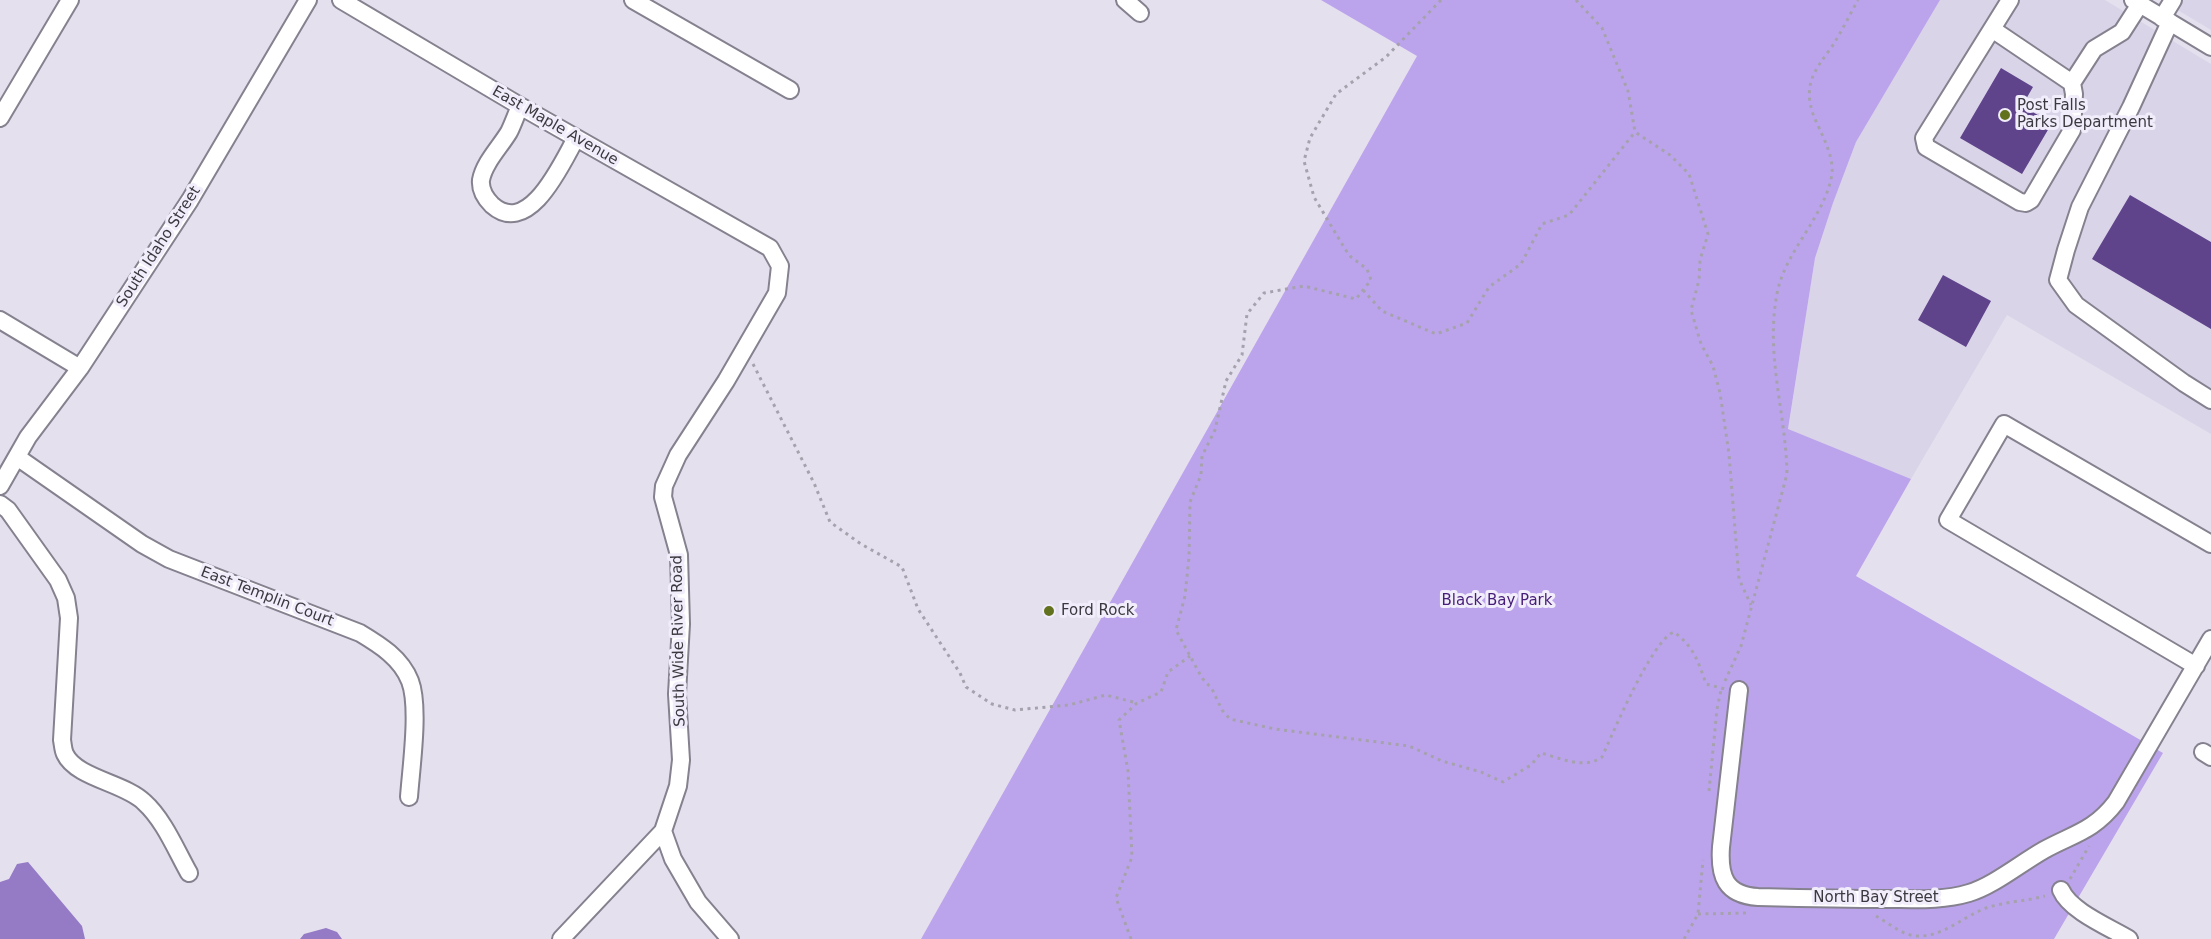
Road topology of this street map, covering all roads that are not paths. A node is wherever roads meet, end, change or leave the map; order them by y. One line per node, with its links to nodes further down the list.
1 (70, 0): 16 (street)
2 (308, 0): 20 (street, South Idaho Street)
3 (341, 0): 15 (street, East Maple Avenue)
4 (633, 0): 14 (street)
5 (1125, 0): 9 (street)
6 (2010, 0): 11 (street)
7 (2173, 0): 10 (street)
8 (2137, 2): 10 (street); 13 (street)
9 (1140, 13)
10 (2166, 20): 12 (street); 21 (street)
11 (1992, 29): 13 (street); 13 (street)
12 (2211, 47)
13 (2072, 83)
14 (790, 90)
15 (520, 106): 17 (street, East Maple Avenue); 17 (street)
16 (0, 118)
17 (576, 138): 18 (street, East Maple Avenue)
18 (770, 248): 30 (street, South Wide River Road)
19 (0, 320): 20 (street)
20 (81, 368): 22 (street, South Idaho Street)
21 (2211, 400)
22 (17, 457): 23 (street, South Idaho Street); 29 (street, East Templin Court)
23 (0, 486)
24 (0, 504): 31 (street)
25 (2211, 544): 27 (street)
26 (2211, 639): 27 (street, North Bay Street)
27 (2196, 666): 28 (street, North Bay Street)
28 (1739, 690)
29 (409, 798)
30 (663, 831): 33 (street); 34 (street)
31 (189, 873)
32 (2061, 890): 35 (street)
33 (561, 939)
34 (730, 939)
35 (2129, 939)

